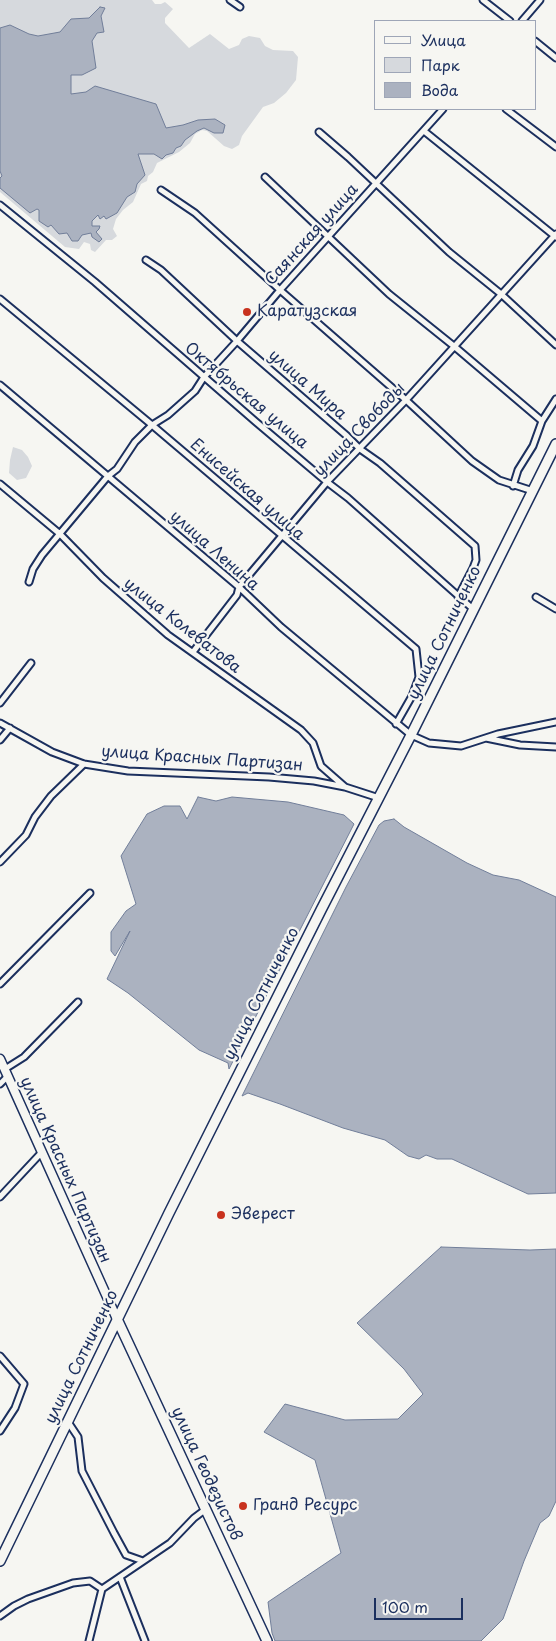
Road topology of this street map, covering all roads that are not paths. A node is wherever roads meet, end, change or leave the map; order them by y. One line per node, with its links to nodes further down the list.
1 (230, 0): 4 (street)
2 (483, 0): 5 (street)
3 (540, 0): 6 (street)
4 (240, 7)
5 (509, 20)
6 (523, 20)
7 (536, 41): 8 (street)
8 (556, 58)
9 (442, 110): 11 (street, Саянская улица)
10 (507, 110): 13 (street)
11 (424, 131): 15 (street, Саянская улица); 19 (street)
12 (319, 132): 15 (street)
13 (556, 147)
14 (265, 177): 18 (street)
15 (375, 184): 18 (street, Саянская улица); 22 (street)
16 (161, 190): 21 (street)
17 (0, 205): 27 (street, Октябрьская улица)
18 (328, 236): 21 (street, Саянская улица); 26 (street)
19 (555, 236): 22 (street, улица Свободы)
20 (146, 260): 24 (street, улица Мира)
21 (280, 290): 24 (street, Саянская улица); 30 (street)
22 (502, 294): 25 (street); 26 (street, улица Свободы)
23 (0, 299): 32 (street, Енисейская улица)
24 (237, 341): 27 (street, Саянская улица); 34 (street, улица Мира)
25 (556, 345)
26 (455, 347): 30 (street, улица Свободы); 31 (street)
27 (204, 377): 32 (street, Саянская улица); 36 (street, Октябрьская улица)
28 (0, 385): 35 (street, улица Ленина)
29 (556, 399): 31 (street)
30 (406, 400): 34 (street, улица Свободы); 38 (street)
31 (542, 421): 38 (street)
32 (152, 425): 35 (street, Саянская улица); 41 (street, Енисейская улица)
33 (556, 444): 39 (main road, улица Сотниченко)
34 (360, 449): 36 (street, улица Свободы); 44 (street, улица Мира)
35 (108, 476): 40 (street, Саянская улица); 43 (street, улица Ленина)
36 (327, 482): 41 (street, улица Свободы); 44 (street, Октябрьская улица)
37 (0, 484): 40 (street, улица Колеватова)
38 (513, 486): 39 (street)
39 (533, 491): 46 (main road, улица Сотниченко)
40 (60, 534): 42 (street, Саянская улица); 48 (street, улица Колеватова)
41 (281, 536): 43 (street, улица Свободы); 53 (street, Енисейская улица)
42 (29, 582)
43 (239, 587): 48 (street, улица Свободы); 53 (street, улица Ленина)
44 (458, 596): 46 (street, Октябрьская улица)
45 (536, 597): 47 (street)
46 (473, 609): 55 (main road, улица Сотниченко)
47 (556, 609)
48 (193, 652): 60 (street, улица Колеватова)
49 (32, 663): 50 (street)
50 (0, 703)
51 (0, 722): 54 (street, улица Красных Партизан)
52 (556, 722): 56 (street, улица Ленина)
53 (396, 724): 55 (street, улица Ленина)
54 (10, 728): 57 (street); 59 (street, улица Красных Партизан)
55 (412, 735): 56 (street, улица Ленина); 61 (main road, улица Сотниченко)
56 (485, 738): 58 (street)
57 (0, 740)
58 (556, 747)
59 (84, 764): 60 (street, улица Красных Партизан); 62 (street)
60 (345, 787): 61 (street, улица Красных Партизан)
61 (379, 798): 71 (main road, улица Сотниченко)
62 (0, 862)
63 (90, 893): 64 (street)
64 (0, 984)
65 (78, 1002): 67 (street)
66 (0, 1059): 67 (main road, улица Красных Партизан)
67 (6, 1073): 68 (street); 69 (main road, улица Красных Партизан)
68 (0, 1084)
69 (42, 1152): 70 (street); 71 (main road, улица Красных Партизан)
70 (0, 1197)
71 (118, 1319): 73 (main road, улица Сотниченко); 75 (main road, улица Геодезистов)
72 (0, 1356): 74 (street)
73 (68, 1422): 76 (main road, улица Сотниченко); 77 (street)
74 (0, 1431)
75 (206, 1509): 77 (street); 83 (main road, улица Геодезистов)
76 (0, 1561)
77 (143, 1561): 78 (street)
78 (120, 1577): 79 (street); 82 (street)
79 (102, 1589): 80 (street); 81 (street)
80 (0, 1616)
81 (89, 1641)
82 (144, 1641)
83 (267, 1641)

